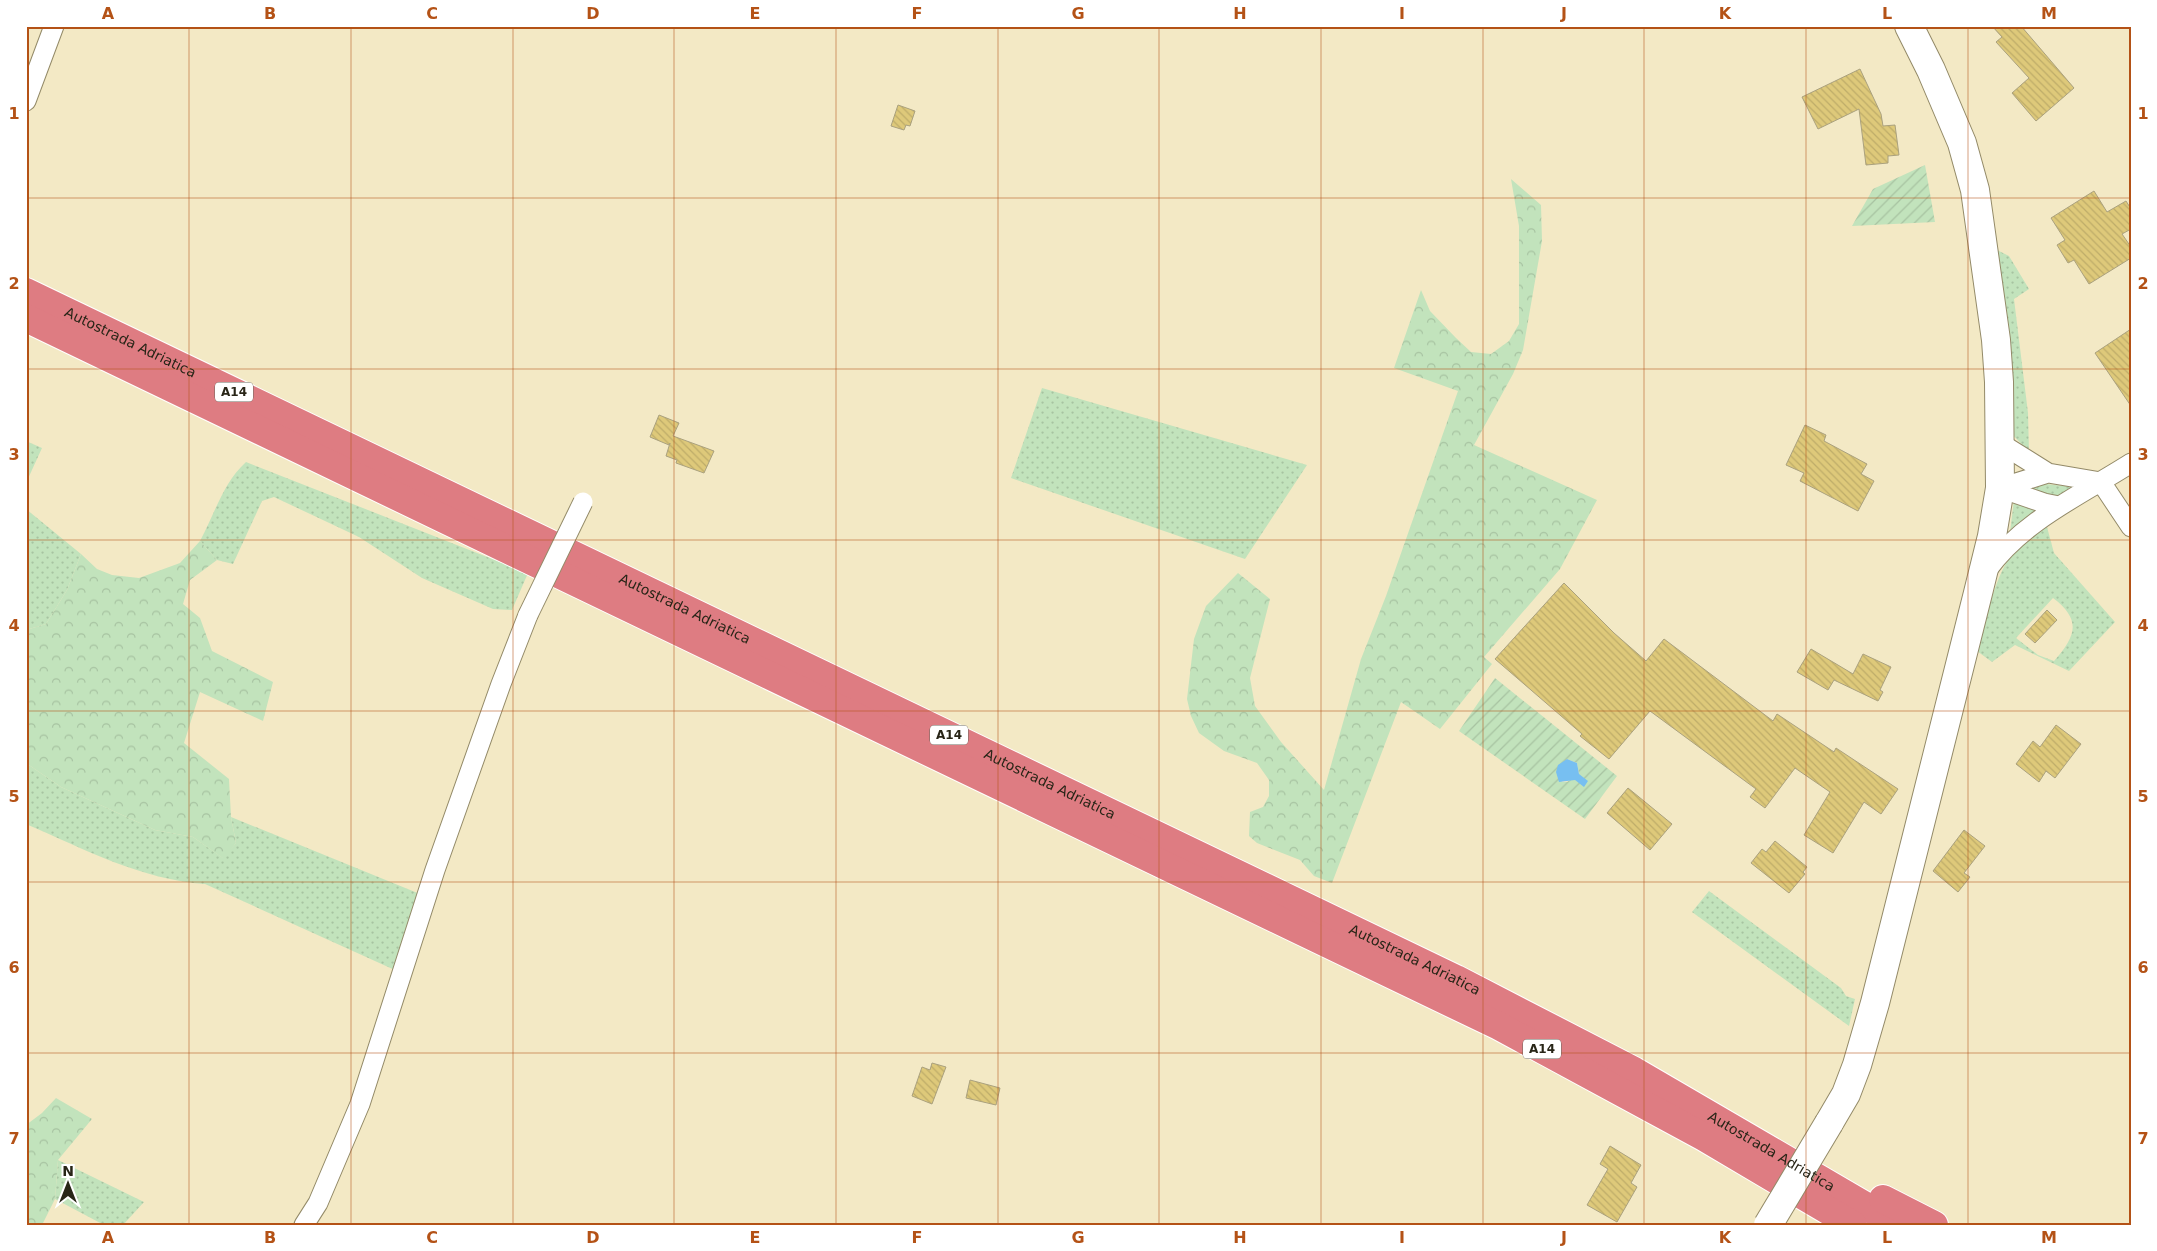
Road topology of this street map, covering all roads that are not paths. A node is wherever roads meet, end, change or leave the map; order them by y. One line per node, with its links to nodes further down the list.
1 (54, 26): 3 (street)
2 (1909, 26): 6 (main road)
3 (26, 101)
4 (26, 292): 11 (highway, Autostrada Adriatica / A14)
5 (26, 318): 11 (highway, Autostrada Adriatica / A14)
6 (2000, 443): 8 (street); 10 (main road)
7 (2131, 462): 9 (street)
8 (2048, 473): 9 (street); 10 (street)
9 (2101, 482): 13 (street); 14 (street)
10 (2000, 488): 13 (street); 15 (main road)
11 (436, 502): 16 (highway, Autostrada Adriatica / A14); 17 (highway, Autostrada Adriatica / A14)
12 (583, 502): 18 (street, bridge)
13 (2059, 506): 15 (street)
14 (2131, 527)
15 (1982, 576): 19 (main road, bridge)
16 (1696, 1106): 22 (highway, Autostrada Adriatica / A14); 23 (highway)
17 (1801, 1193): 20 (highway); 21 (highway, Autostrada Adriatica / A14)
18 (304, 1225)
19 (1768, 1225)
20 (1827, 1225)
21 (1853, 1225)
22 (1898, 1225)
23 (1934, 1225)

